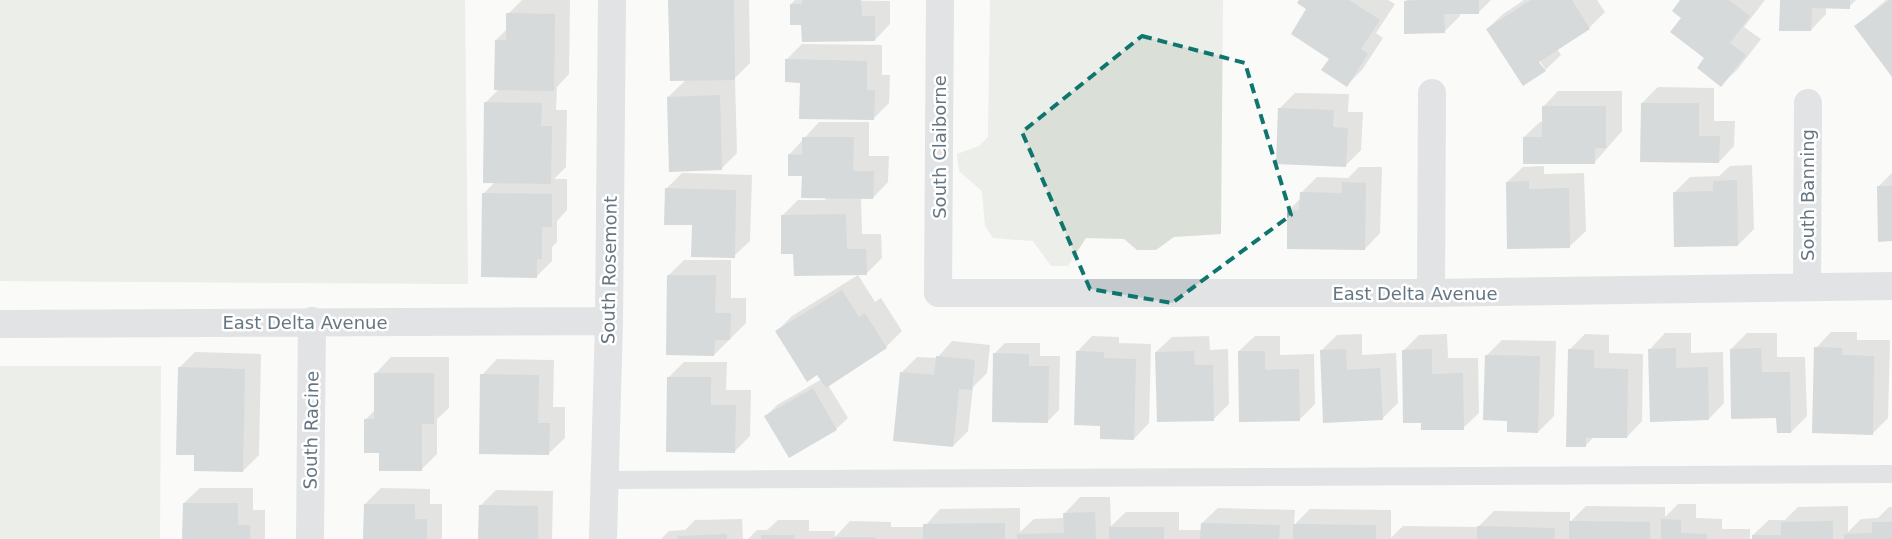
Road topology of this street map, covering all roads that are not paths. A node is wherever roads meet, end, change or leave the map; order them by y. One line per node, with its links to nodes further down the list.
1 (612, 0): 10 (street, South Rosemont)
2 (940, 0): 7 (street, South Claiborne)
3 (1432, 93): 8 (street)
4 (1808, 102): 6 (street, South Banning)
5 (1892, 286): 6 (street, East Delta Avenue)
6 (1807, 287): 8 (street, East Delta Avenue)
7 (938, 293): 8 (street, East Delta Avenue)
8 (1431, 293)
9 (312, 321): 10 (street, East Delta Avenue); 11 (street, East Delta Avenue); 14 (street, South Racine)
10 (609, 321): 13 (street, South Rosemont)
11 (0, 324)
12 (1892, 474): 13 (lane)
13 (604, 480): 15 (street, South Rosemont)
14 (310, 539)
15 (603, 539)

